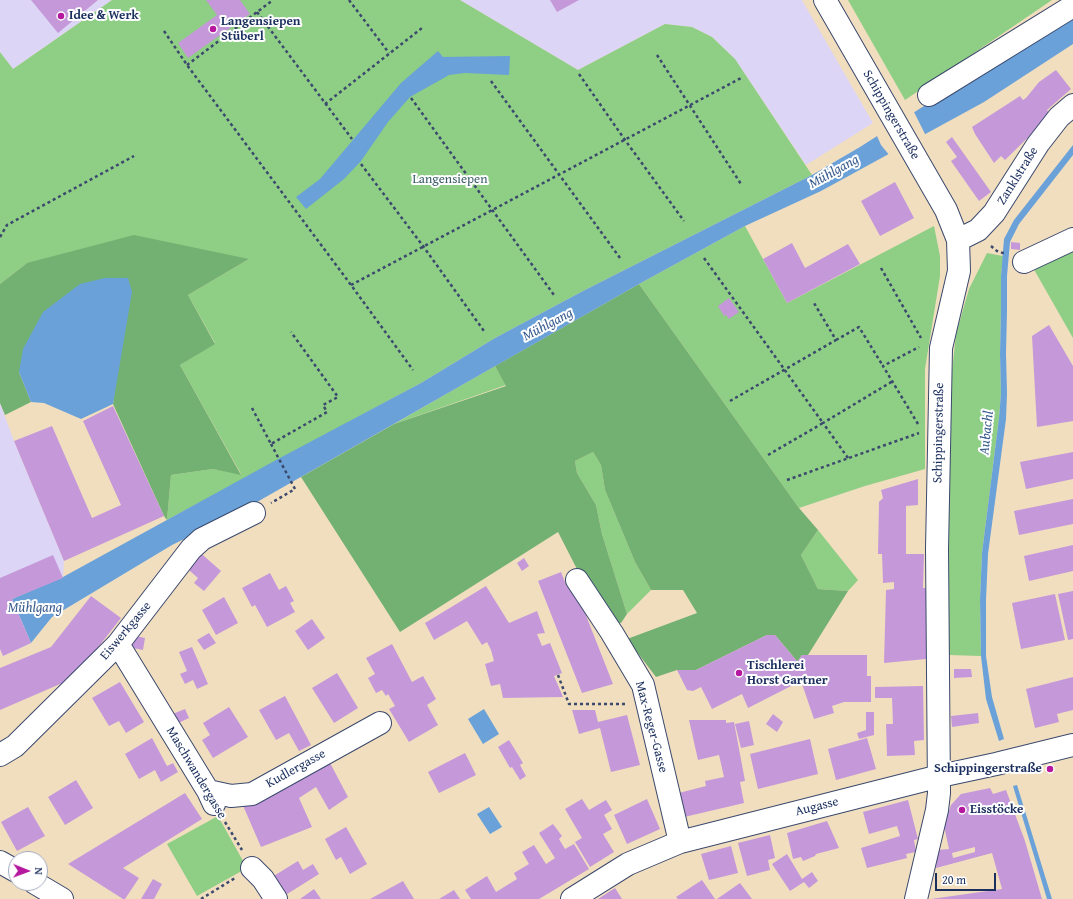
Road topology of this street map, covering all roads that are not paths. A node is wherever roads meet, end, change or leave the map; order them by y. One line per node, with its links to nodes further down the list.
1 (825, 0): 6 (street, Schippingerstraße)
2 (1073, 6): 3 (street)
3 (929, 95)
4 (1073, 105): 6 (street, Zanklstraße)
5 (1073, 239): 7 (street)
6 (958, 240): 14 (street, Schippingerstraße)
7 (1024, 262)
8 (254, 513): 10 (street, Eiswerkgasse)
9 (577, 580): 16 (street, Max-Reger-Gasse)
10 (118, 644): 13 (street, Eiswerkgasse); 15 (street, Maschwandergasse)
11 (380, 723): 15 (street, Kudlergasse)
12 (1073, 745): 14 (street, Augasse)
13 (0, 755)
14 (940, 776): 16 (street, Augasse); 22 (street, Schippingerstraße)
15 (211, 798)
16 (680, 842): 21 (street, Augasse)
17 (252, 868): 20 (street)
18 (48, 891): 19 (street)
19 (62, 899)
20 (276, 899)
21 (572, 899)
22 (916, 899)

